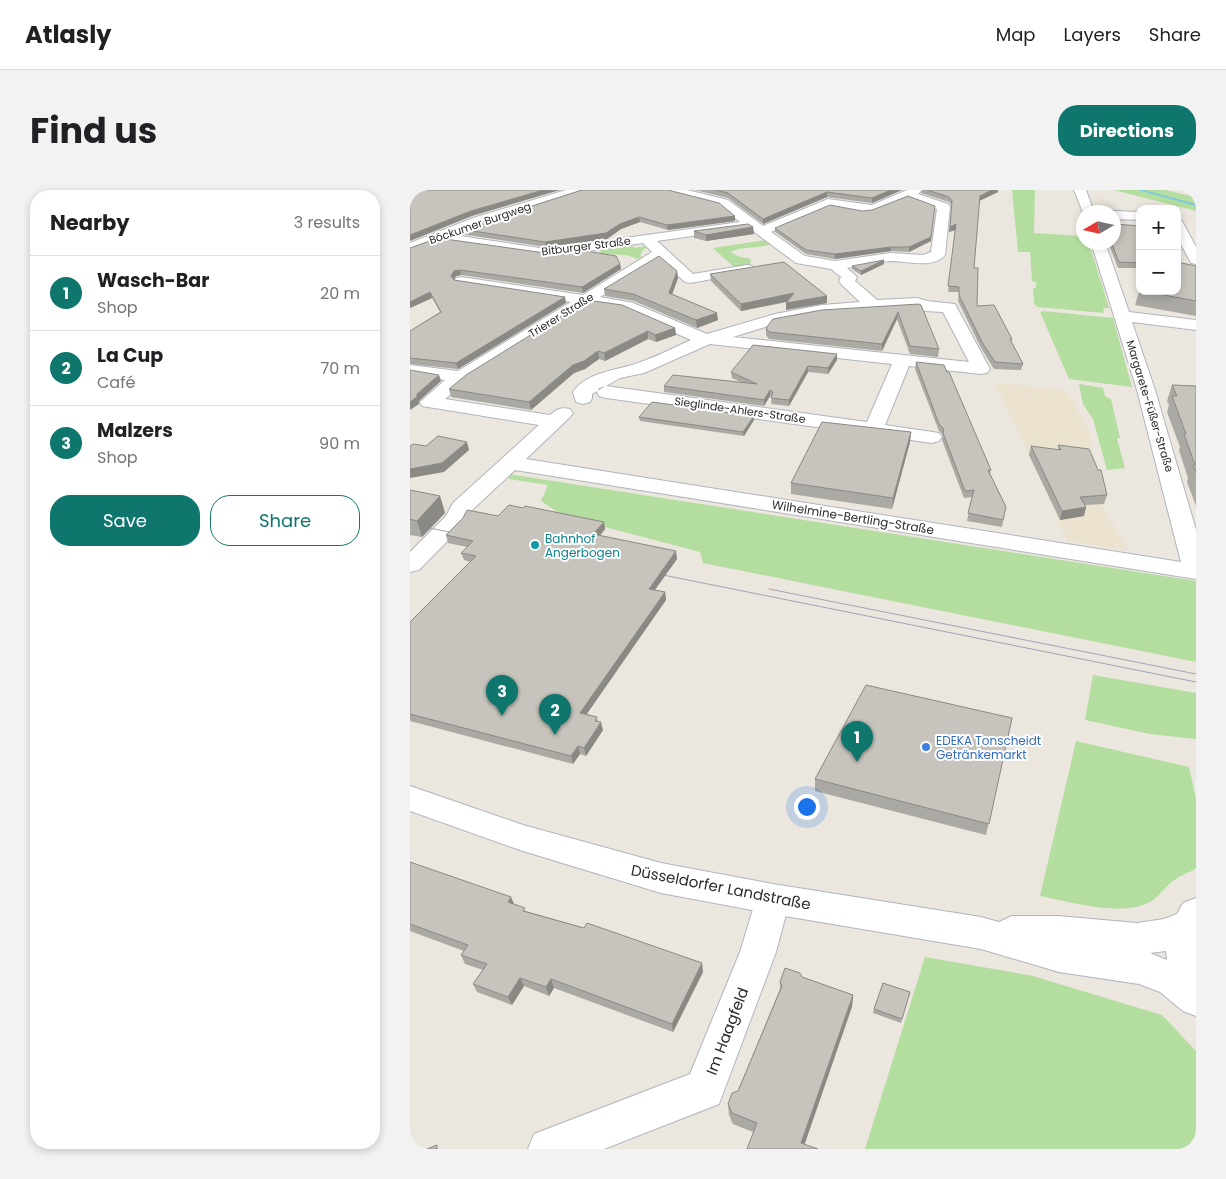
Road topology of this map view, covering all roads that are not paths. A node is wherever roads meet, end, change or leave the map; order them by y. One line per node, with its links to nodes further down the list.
1 (579, 190): 10 (street, Böckumer Burgweg)
2 (673, 190): 8 (street)
3 (1080, 190): 5 (street)
4 (912, 192): 8 (street, Bitburger Straße); 20 (street)
5 (1085, 205)
6 (1121, 215): 7 (street)
7 (1136, 216)
8 (756, 227): 11 (street, Bitburger Straße); 17 (street)
9 (1181, 232): 18 (street)
10 (437, 237): 12 (street, Böckumer Burgweg); 13 (street, Bitburger Straße)
11 (646, 238): 13 (street, Bitburger Straße); 15 (street, Bitburger Straße)
12 (410, 248)
13 (519, 250): 16 (street)
14 (1101, 250): 25 (street, Margarete-Füßer-Straße)
15 (661, 253): 21 (street, Bitburger Straße); 23 (street, Trierer Straße)
16 (502, 259)
17 (801, 260): 19 (street); 20 (street)
18 (1196, 260)
19 (778, 264)
20 (835, 265): 24 (street)
21 (762, 266)
22 (486, 268): 23 (street)
23 (586, 299): 27 (street); 31 (street, Trierer Straße)
24 (873, 305): 27 (street); 28 (street)
25 (1122, 316): 26 (street); 39 (street, Margarete-Füßer-Straße)
26 (1196, 325)
27 (708, 339): 28 (street); 29 (street)
28 (902, 361): 35 (street)
29 (638, 369): 32 (street); 33 (street)
30 (410, 370): 31 (street)
31 (461, 377): 34 (street, Trierer Straße)
32 (606, 392): 33 (street); 35 (street, Sieglinde-Ahlers-Straße)
33 (583, 398): 34 (street)
34 (552, 421): 37 (street)
35 (874, 428): 36 (street, Sieglinde-Ahlers-Straße)
36 (932, 437)
37 (509, 463): 38 (street); 39 (street, Wilhelmine-Bertling-Straße)
38 (410, 565)
39 (1196, 572)
40 (410, 798): 41 (street, Düsseldorfer Landstraße)
41 (773, 899): 43 (street, Düsseldorfer Landstraße); 46 (street, Im Haagfeld)
42 (1193, 920): 43 (street, Düsseldorfer Landstraße); 44 (street)
43 (981, 933): 45 (street, Düsseldorfer Landstraße)
44 (1196, 992)
45 (1196, 998)
46 (549, 1149)

